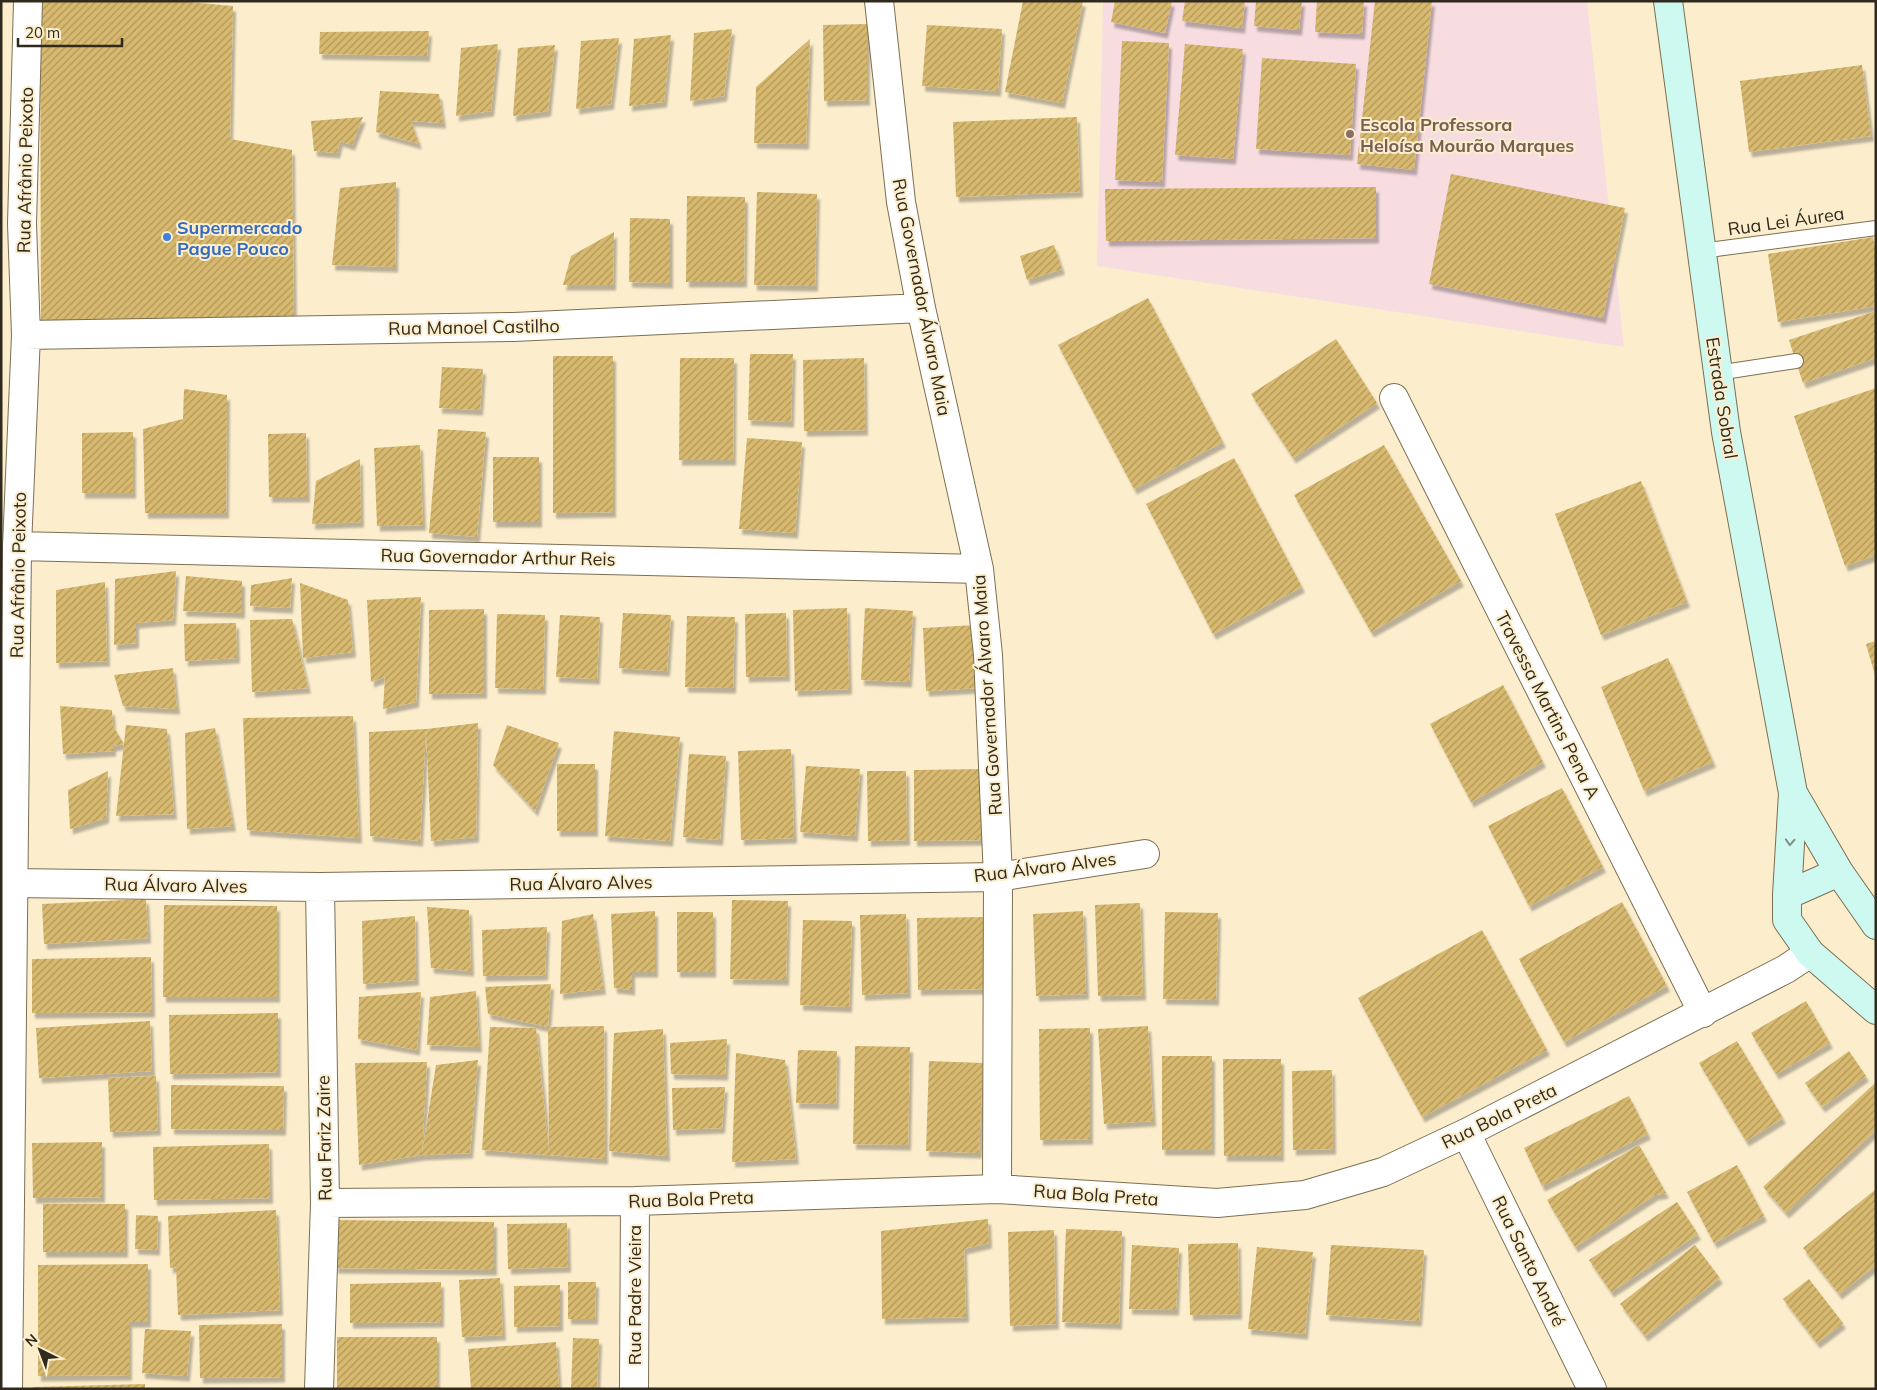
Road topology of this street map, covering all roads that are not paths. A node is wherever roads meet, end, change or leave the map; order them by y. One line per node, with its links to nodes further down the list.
1 (28, 1): 7 (street, Rua Afrânio Peixoto)
2 (879, 1): 6 (street, Rua Governador Álvaro Maia)
3 (1668, 1): 5 (street, Estrada Sobral)
4 (1876, 228): 5 (lane, Rua Lei Áurea)
5 (1701, 251): 9 (street, Estrada Sobral)
6 (921, 308): 7 (street, Rua Manoel Castilho); 12 (street, Rua Governador Álvaro Maia)
7 (26, 335): 11 (street, Rua Afrânio Peixoto)
8 (1796, 362): 9 (lane)
9 (1717, 373): 13 (street, Estrada Sobral)
10 (1394, 398): 23 (street, Travessa Martins Pena A)
11 (18, 546): 12 (street, Rua Governador Arthur Reis); 17 (street, Rua Afrânio Peixoto)
12 (979, 569): 16 (street, Rua Governador Álvaro Maia)
13 (1793, 793): 15 (street, Estrada Sobral); 19 (street, Estrada Sobral, one-way to 19)
14 (1145, 854): 16 (street, Rua Álvaro Alves)
15 (1839, 872): 19 (street); 20 (street, Estrada Sobral)
16 (998, 877): 18 (street, Rua Álvaro Alves); 26 (street, Rua Governador Álvaro Maia)
17 (14, 883): 18 (street, Rua Álvaro Alves); 24 (street, Rua Afrânio Peixoto)
18 (320, 887): 28 (street, Rua Fariz Zaire)
19 (1787, 895): 21 (street, Estrada Sobral)
20 (1876, 925)
21 (1810, 953): 22 (street, Estrada Sobral); 23 (street, Rua Bola Preta)
22 (1870, 998)
23 (1703, 1013): 25 (street, Rua Bola Preta)
24 (6, 1127): 29 (street, Rua Afrânio Peixoto)
25 (1466, 1133): 26 (street, Rua Bola Preta); 32 (street, Rua Santo André)
26 (997, 1188): 27 (street, Rua Bola Preta)
27 (635, 1201): 28 (street, Rua Bola Preta); 31 (street, Rua Padre Vieira)
28 (325, 1203): 30 (street, Rua Fariz Zaire)
29 (8, 1389)
30 (319, 1389)
31 (634, 1389)
32 (1592, 1389)

